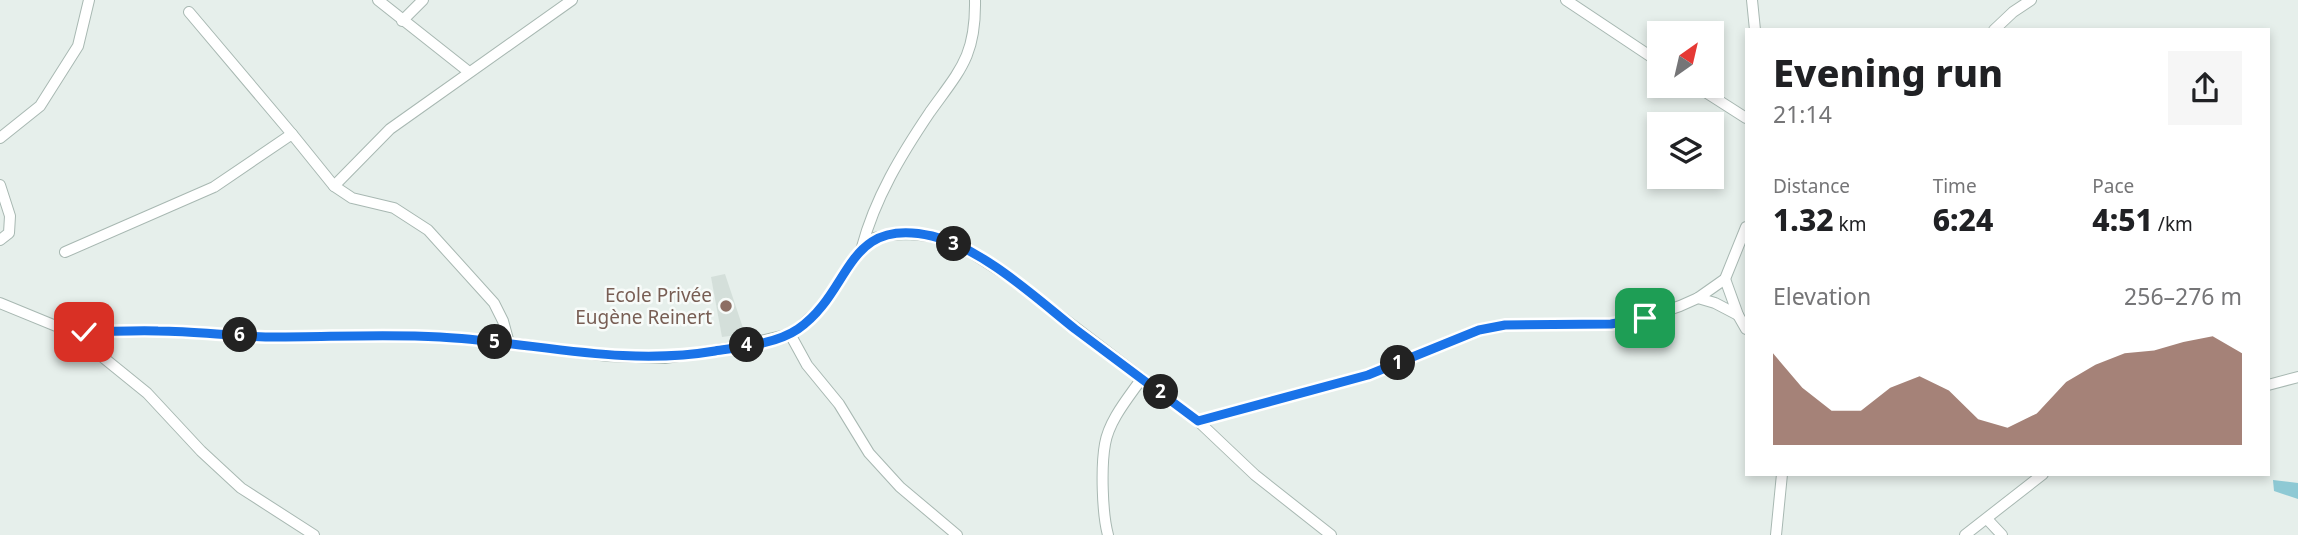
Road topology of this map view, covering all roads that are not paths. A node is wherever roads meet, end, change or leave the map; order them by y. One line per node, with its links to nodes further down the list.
1 (89, 0): 18 (street)
2 (378, 0): 10 (street)
3 (423, 0): 10 (street)
4 (572, 0): 14 (street)
5 (975, 0): 23 (street)
6 (1566, 0): 13 (street)
7 (1752, 0): 11 (street)
8 (2031, 0): 12 (street)
9 (189, 12): 17 (street)
10 (402, 21): 14 (street)
11 (1755, 28)
12 (1996, 28)
13 (1647, 54)
14 (469, 72): 20 (street)
15 (1716, 98): 16 (street)
16 (1745, 115)
17 (292, 134): 20 (street); 24 (street)
18 (0, 138)
19 (0, 185): 22 (street)
20 (334, 186): 32 (street)
21 (1745, 229): 25 (street)
22 (0, 240)
23 (862, 248): 31 (street); 34 (street)
24 (65, 252)
25 (1725, 279): 26 (street); 28 (street)
26 (1698, 298): 28 (street); 36 (street)
27 (0, 303): 30 (street)
28 (1738, 315): 29 (street)
29 (1745, 327)
30 (73, 333): 32 (street); 40 (street)
31 (790, 334): 32 (street); 41 (street)
32 (509, 343)
33 (2298, 377): 35 (street)
34 (1142, 378): 36 (street); 42 (street)
35 (2270, 384)
36 (1198, 421): 43 (street)
37 (1782, 476): 44 (street)
38 (2040, 476): 39 (street)
39 (1987, 519): 45 (street); 46 (street)
40 (314, 535)
41 (957, 535)
42 (1108, 535)
43 (1331, 535)
44 (1776, 535)
45 (1965, 535)
46 (2002, 535)

